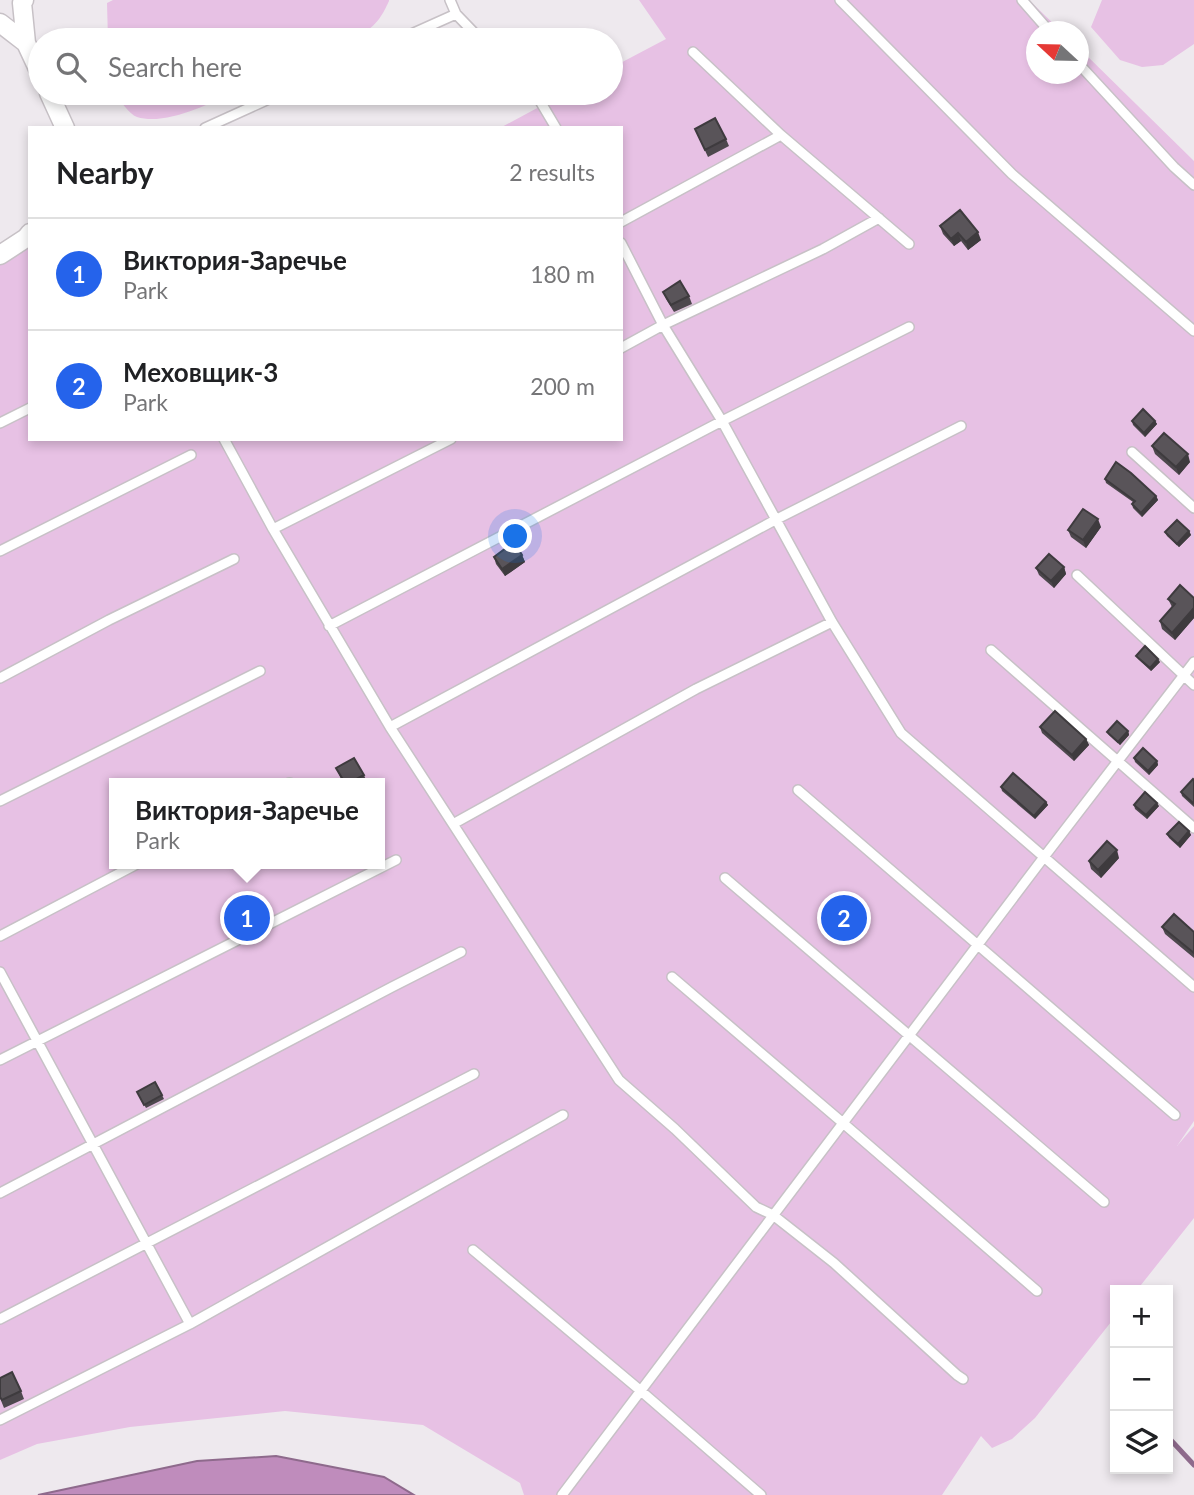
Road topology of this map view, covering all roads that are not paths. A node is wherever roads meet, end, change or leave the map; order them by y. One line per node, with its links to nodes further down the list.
1 (24, 0): 10 (street)
2 (450, 0): 5 (lane)
3 (840, 0): 30 (lane)
4 (1022, 0): 6 (lane)
5 (456, 14): 8 (lane); 9 (lane)
6 (1040, 21)
7 (0, 23): 10 (street)
8 (425, 28)
9 (469, 28)
10 (26, 43): 11 (street)
11 (28, 47)
12 (693, 52): 20 (lane)
13 (1089, 74): 21 (lane)
14 (54, 105): 17 (street)
15 (256, 105): 18 (lane)
16 (542, 105): 19 (lane)
17 (64, 126)
18 (209, 126)
19 (555, 126)
20 (781, 135): 22 (lane); 23 (lane)
21 (1194, 184)
22 (879, 218): 25 (lane); 28 (lane)
23 (623, 221)
24 (28, 236): 27 (street)
25 (909, 244)
26 (623, 247): 28 (lane)
27 (0, 255)
28 (663, 325): 31 (lane); 33 (lane)
29 (909, 327): 33 (lane)
30 (1194, 331)
31 (623, 347)
32 (28, 409): 34 (lane)
33 (722, 421): 41 (lane); 47 (lane)
34 (0, 423)
35 (961, 426): 41 (lane)
36 (225, 441): 42 (lane)
37 (447, 441): 42 (lane)
38 (1132, 452): 40 (lane)
39 (191, 455): 43 (lane)
40 (1194, 508)
41 (777, 519): 46 (lane); 54 (lane)
42 (273, 529): 47 (lane)
43 (0, 551)
44 (234, 559): 52 (lane)
45 (1077, 575): 51 (lane)
46 (832, 622): 58 (lane); 60 (lane)
47 (329, 626): 54 (lane)
48 (991, 650): 55 (lane)
49 (1194, 662): 51 (lane)
50 (260, 671): 57 (lane)
51 (1183, 676): 53 (lane); 55 (lane)
52 (0, 678)
53 (1194, 685)
54 (390, 727): 58 (lane)
55 (1118, 761): 59 (lane); 60 (lane)
56 (799, 790): 67 (lane)
57 (0, 801)
58 (453, 824): 82 (lane)
59 (1194, 828)
60 (1044, 857): 67 (lane); 71 (lane)
61 (396, 860): 62 (lane)
62 (385, 866)
63 (127, 869): 66 (lane)
64 (378, 869): 73 (lane)
65 (725, 878): 72 (lane)
66 (0, 936)
67 (978, 944): 72 (lane); 77 (lane)
68 (461, 952): 79 (lane)
69 (0, 972): 73 (lane)
70 (672, 977): 78 (lane)
71 (1194, 987)
72 (910, 1034): 78 (lane); 81 (lane)
73 (37, 1041): 74 (lane); 79 (lane)
74 (0, 1060)
75 (474, 1074): 83 (lane)
76 (563, 1115): 87 (lane)
77 (1175, 1115)
78 (843, 1123): 82 (lane); 85 (lane)
79 (93, 1145): 80 (lane); 83 (lane)
80 (0, 1193)
81 (1104, 1202)
82 (773, 1215): 88 (lane); 89 (lane)
83 (146, 1243): 86 (lane); 87 (lane)
84 (473, 1250): 89 (lane)
85 (1037, 1291)
86 (0, 1319)
87 (190, 1324): 90 (lane)
88 (963, 1379)
89 (641, 1391): 91 (lane); 92 (lane)
90 (0, 1420)
91 (562, 1495)
92 (761, 1495)

